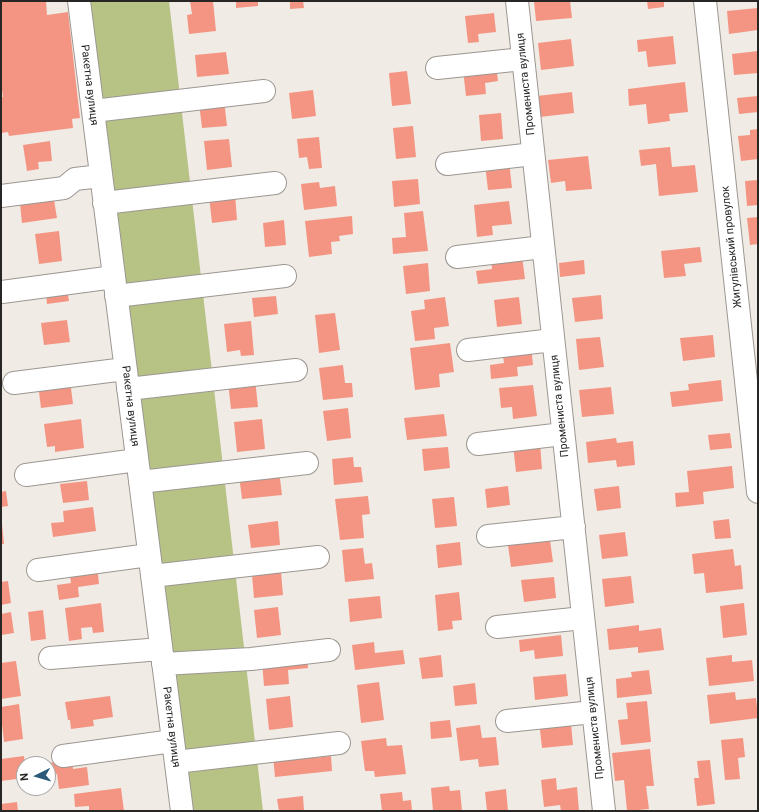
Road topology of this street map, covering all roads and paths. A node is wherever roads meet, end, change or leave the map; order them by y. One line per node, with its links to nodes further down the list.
1 (78, 1): 7 (street, Ракетна вулиця)
2 (516, 1): 4 (street, Промениста вулиця)
3 (705, 1): 30 (street, Жигулівський провулок)
4 (523, 58): 5 (street); 8 (street, Промениста вулиця)
5 (437, 68)
6 (264, 92): 7 (street)
7 (93, 111): 10 (street, Ракетна вулиця)
8 (533, 154): 9 (street); 14 (street, Промениста вулиця)
9 (447, 164)
10 (101, 176): 12 (street); 13 (street, Ракетна вулиця)
11 (275, 183): 13 (street)
12 (1, 196)
13 (104, 203): 17 (street, Ракетна вулиця)
14 (543, 247): 15 (street); 19 (street, Промениста вулиця)
15 (457, 257)
16 (285, 276): 17 (street)
17 (115, 287): 18 (street); 22 (street, Ракетна вулиця)
18 (2, 292)
19 (553, 340): 20 (street); 24 (street, Промениста вулиця)
20 (468, 350)
21 (296, 370): 22 (street)
22 (127, 379): 23 (street); 26 (street, Ракетна вулиця)
23 (14, 383)
24 (563, 434): 25 (street); 31 (street, Промениста вулиця)
25 (478, 444)
26 (137, 460): 28 (street); 29 (street, Ракетна вулиця)
27 (307, 463): 29 (street)
28 (26, 475)
29 (140, 482): 34 (street, Ракетна вулиця)
30 (758, 492)
31 (574, 527): 32 (street); 36 (street, Промениста вулиця)
32 (488, 536)
33 (318, 557): 34 (street)
34 (150, 566): 35 (street); 39 (street, Ракетна вулиця)
35 (38, 570)
36 (583, 618): 37 (street); 41 (street, Промениста вулиця)
37 (497, 627)
38 (329, 650): 39 (street)
39 (162, 657): 40 (street); 44 (street, Ракетна вулиця)
40 (50, 658)
41 (594, 712): 42 (street); 47 (street, Промениста вулиця)
42 (508, 721)
43 (340, 743): 44 (street)
44 (174, 752): 45 (street); 46 (street, Ракетна вулиця)
45 (63, 756)
46 (182, 811)
47 (604, 811)

